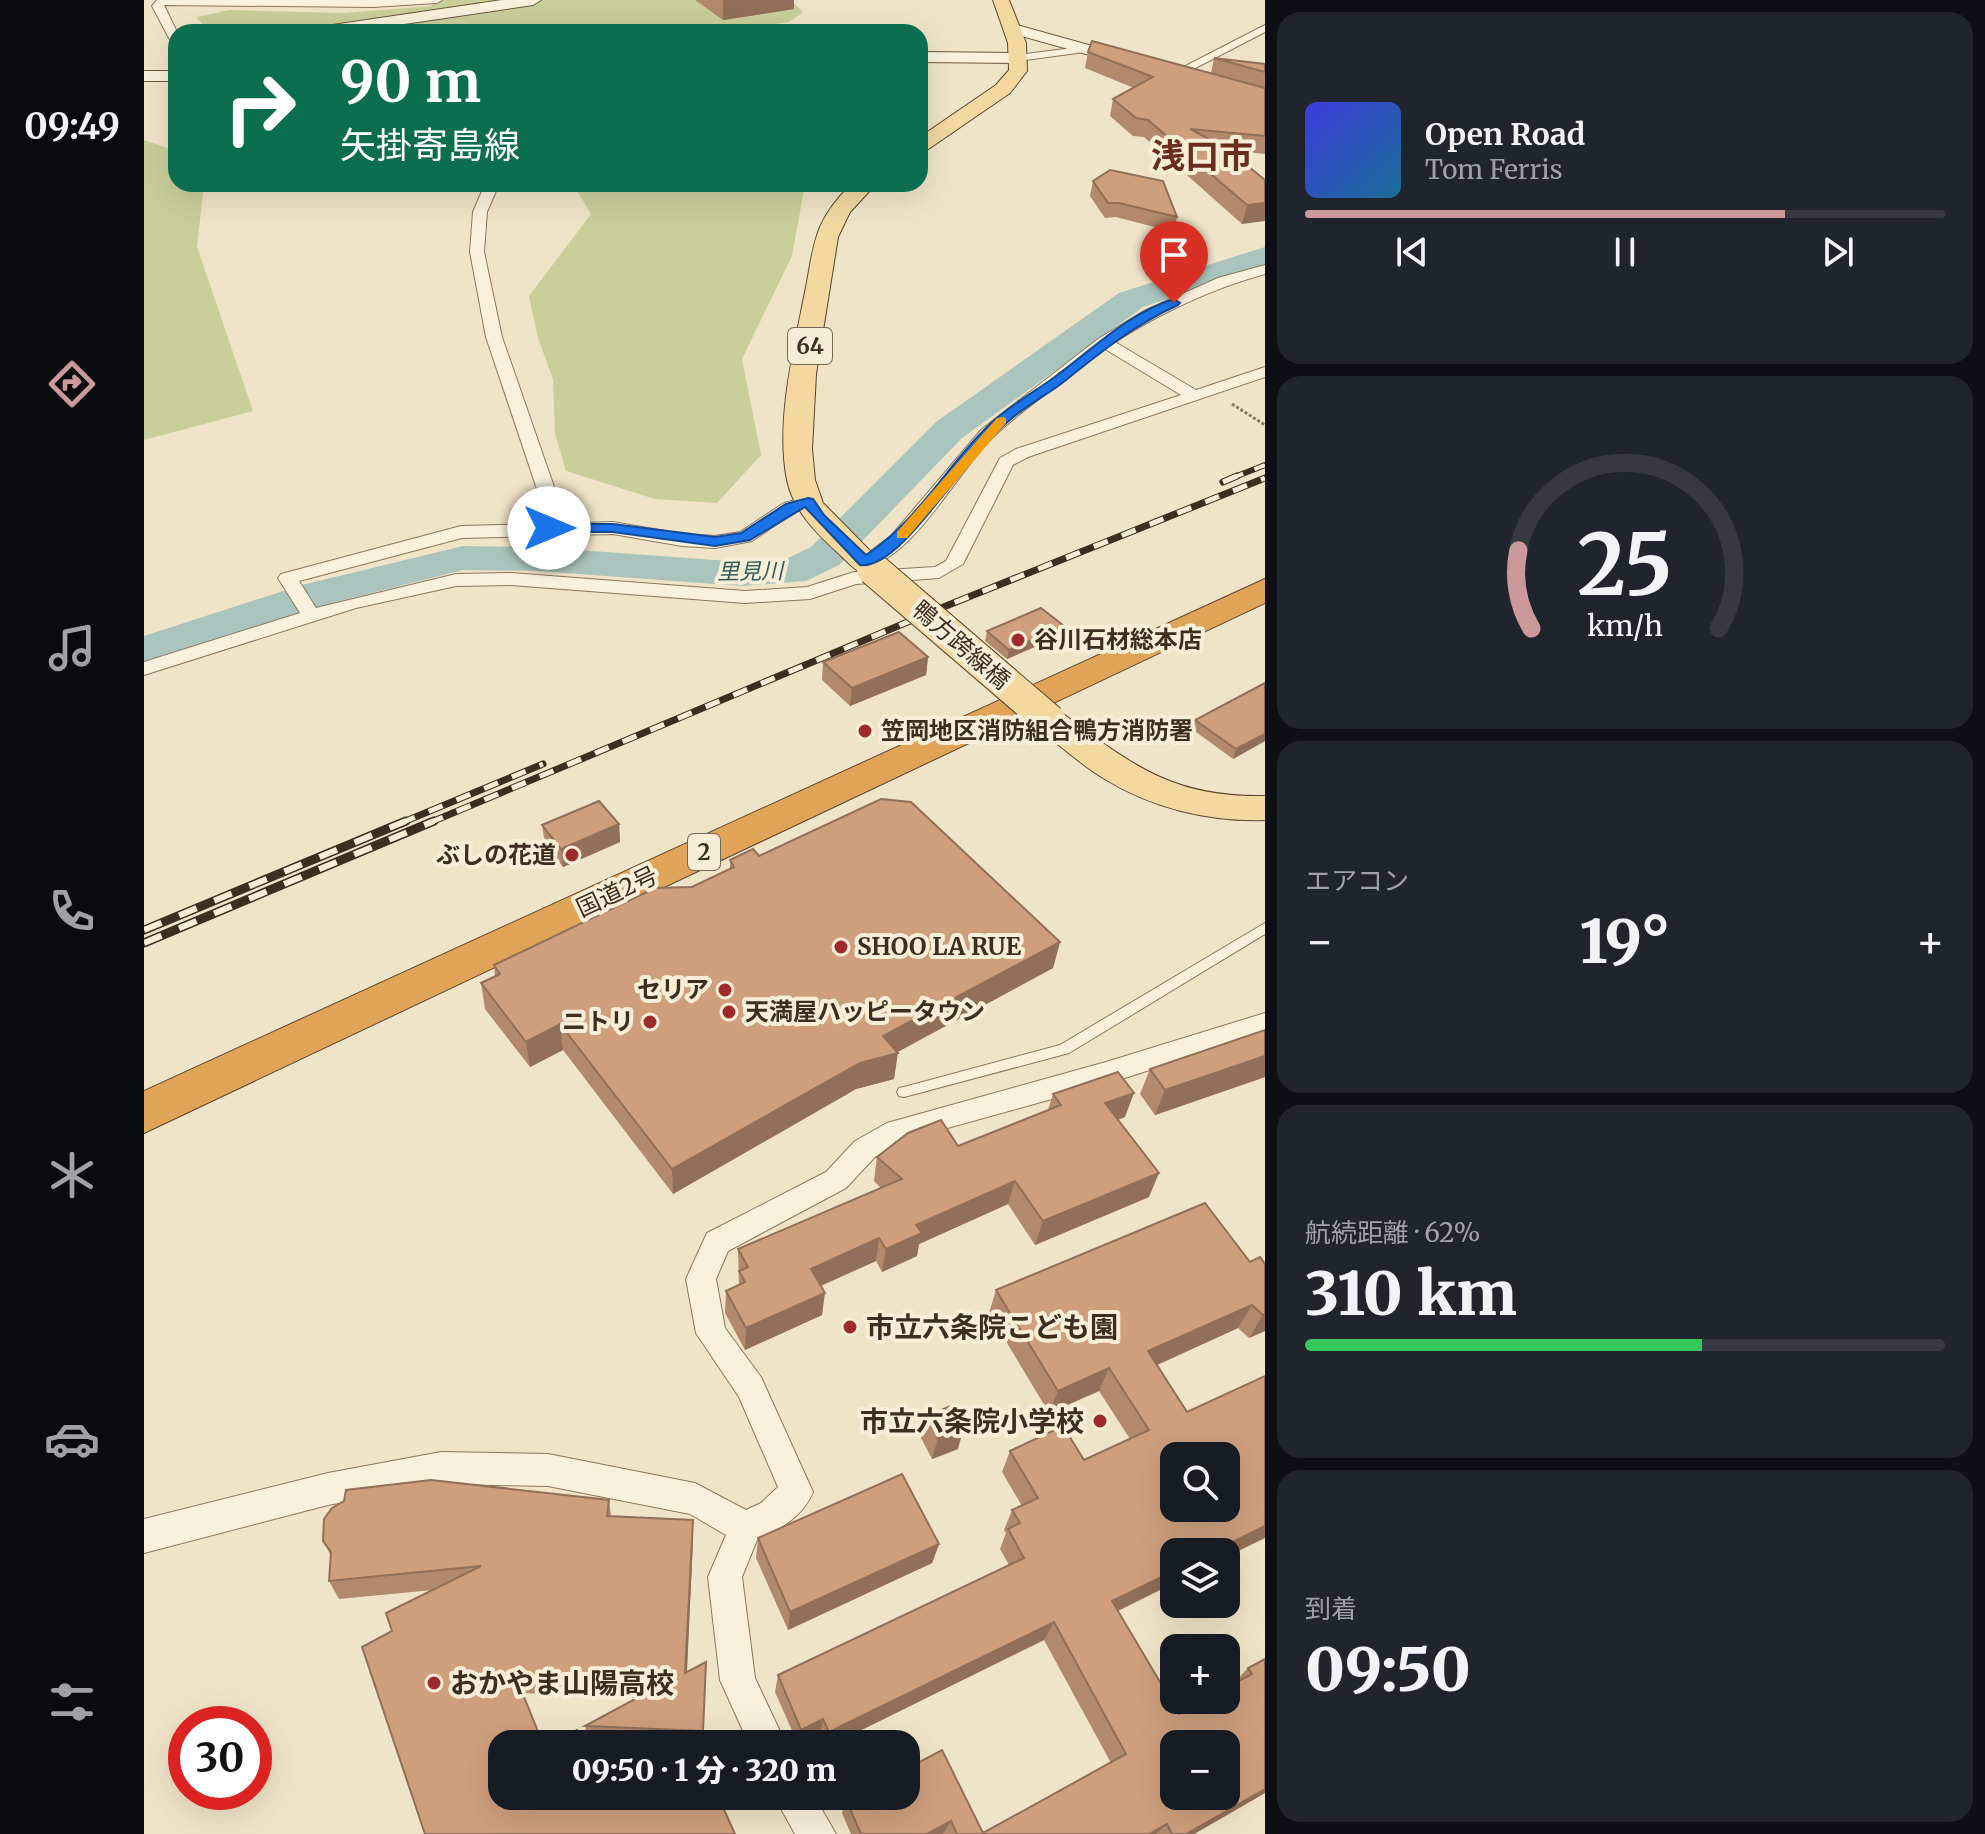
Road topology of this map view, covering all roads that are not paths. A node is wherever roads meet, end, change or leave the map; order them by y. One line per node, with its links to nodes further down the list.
1 (172, 0): 2 (street); 6 (street)
2 (437, 0)
3 (533, 0): 5 (main road)
4 (1001, 0): 8 (main road)
5 (372, 24)
6 (168, 26)
7 (1265, 28): 12 (street)
8 (1013, 29): 9 (main road); 11 (main road)
9 (1088, 49): 11 (street); 12 (main road)
10 (928, 57): 11 (main road)
11 (1018, 58): 17 (main road)
12 (1169, 69): 13 (street); 16 (main road)
13 (1220, 69)
14 (144, 76): 15 (main road)
15 (168, 76)
16 (1206, 82)
17 (928, 141)
18 (489, 192): 25 (street)
19 (858, 192): 24 (main road, 64)
20 (1265, 269): 21 (street)
21 (1104, 342): 23 (street); 26 (street)
22 (1265, 372): 23 (street)
23 (1203, 394): 28 (street)
24 (814, 510): 25 (street); 26 (main road, 鴨方跨線橋)
25 (549, 528): 28 (street)
26 (865, 562): 30 (main road, 鴨方跨線橋, bridge)
27 (1265, 591): 34 (highway, 国道2号 / 2)
28 (312, 616): 29 (street)
29 (144, 669)
30 (1265, 808)
31 (1265, 928): 33 (lane)
32 (1265, 1023): 35 (street)
33 (904, 1092)
34 (144, 1113)
35 (745, 1528): 36 (street); 37 (street)
36 (144, 1536)
37 (761, 1730)
38 (801, 1810): 39 (street)
39 (817, 1834)

